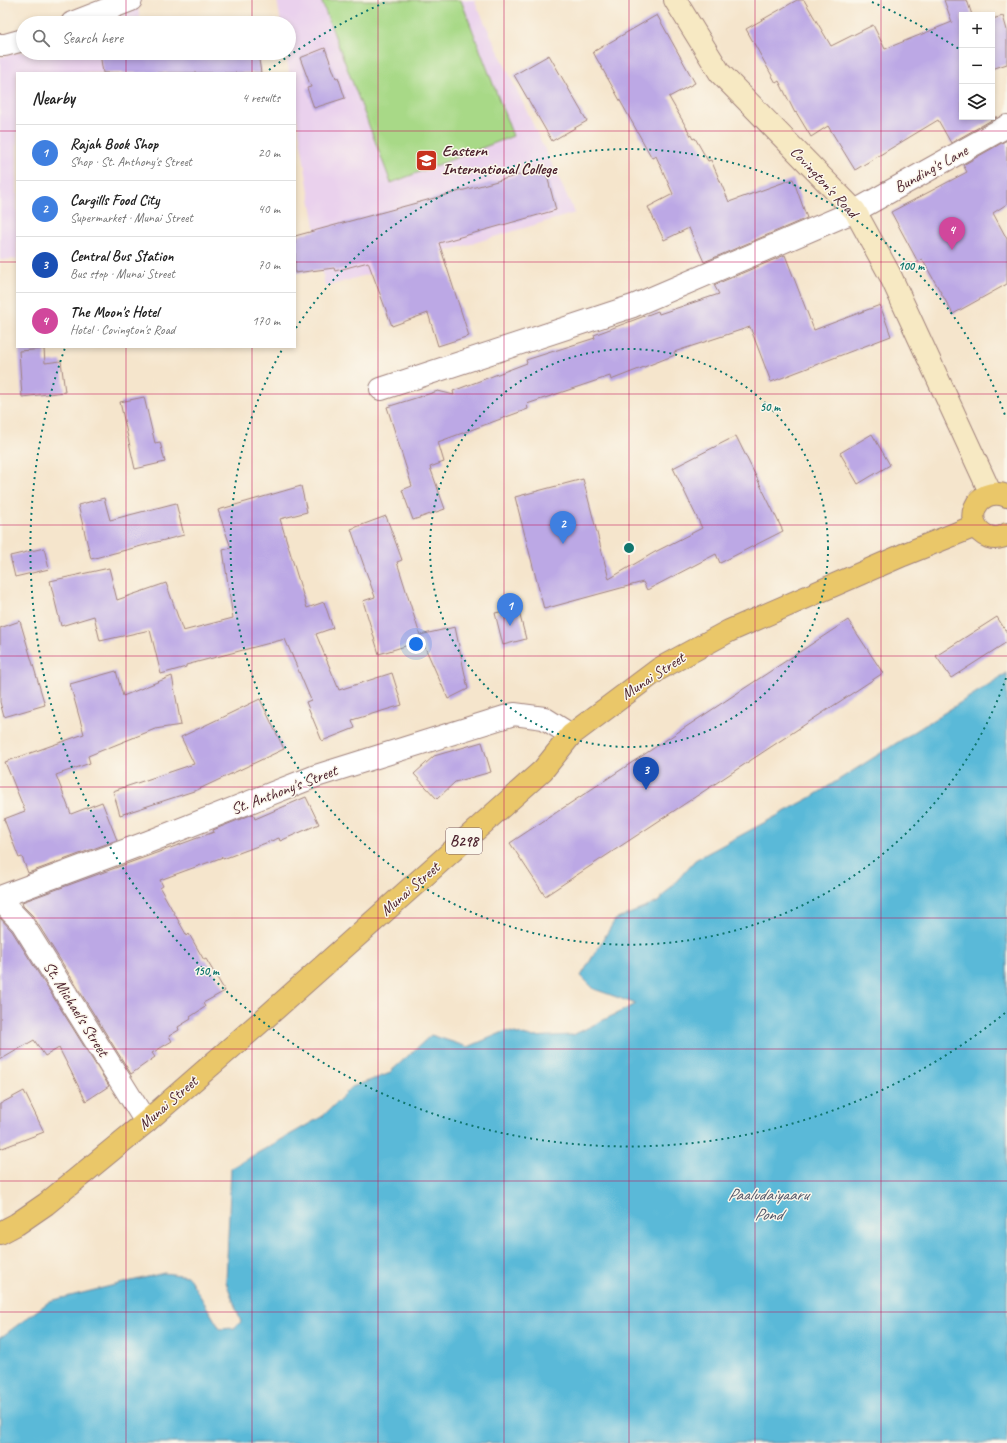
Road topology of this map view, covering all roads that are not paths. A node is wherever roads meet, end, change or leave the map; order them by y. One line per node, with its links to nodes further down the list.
1 (131, 0): 3 (street)
2 (675, 0): 7 (main road, Covington's Road)
3 (90, 16)
4 (16, 42): 5 (street)
5 (0, 45)
6 (1007, 126): 7 (street, Bunding's Lane)
7 (855, 211): 8 (street, Bunding's Lane); 9 (main road, Covington's Road)
8 (381, 389)
9 (999, 495): 10 (main road)
10 (975, 526): 11 (main road); 12 (main road, Munai Street / B298)
11 (1006, 539)
12 (571, 735): 13 (street, St. Anthony's Street); 15 (main road, Munai Street / B298)
13 (0, 897)
14 (0, 900): 15 (street, St. Michael's Street)
15 (146, 1122): 16 (main road, Munai Street / B298)
16 (0, 1233)

